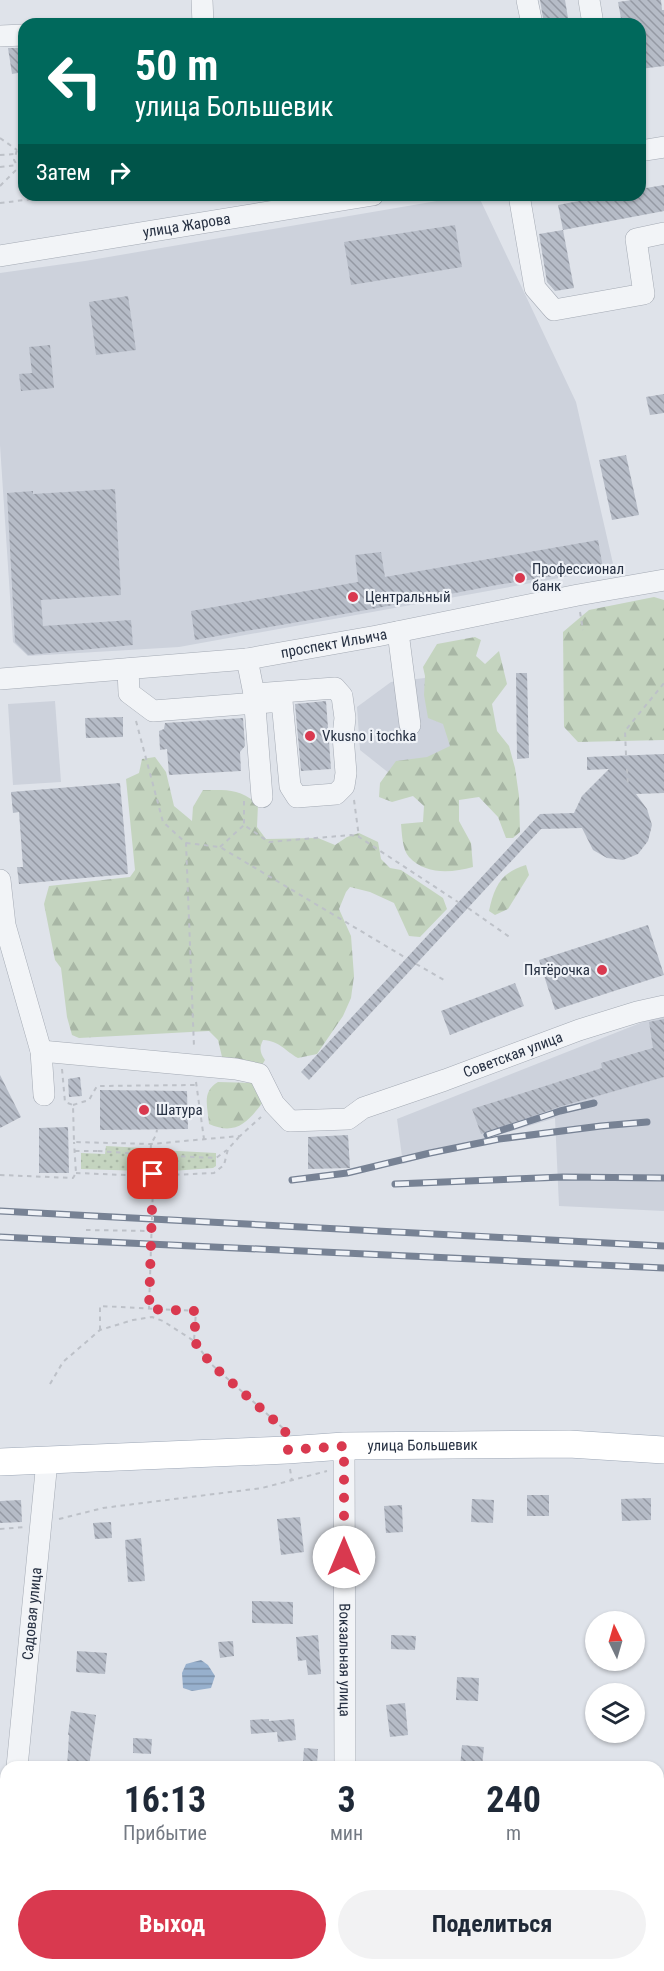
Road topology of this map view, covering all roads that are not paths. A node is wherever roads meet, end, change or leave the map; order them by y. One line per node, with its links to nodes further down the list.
1 (202, 0): 4 (street)
2 (527, 0): 5 (street)
3 (589, 0): 6 (street)
4 (203, 18)
5 (531, 18)
6 (592, 18)
7 (18, 34): 8 (street)
8 (0, 36)
9 (664, 147): 10 (street)
10 (646, 150)
11 (336, 201): 14 (street, улица Жарова)
12 (520, 201): 13 (street)
13 (664, 233)
14 (0, 256)
15 (664, 580): 16 (street, проспект Ильича)
16 (398, 632): 17 (street, проспект Ильича); 21 (street)
17 (247, 659): 18 (street, проспект Ильича); 20 (street)
18 (128, 669): 19 (street, проспект Ильича); 20 (street)
19 (0, 679)
20 (254, 698): 20 (street); 22 (street)
21 (410, 725)
22 (262, 788)
23 (0, 880): 25 (street)
24 (664, 1006): 25 (street, Советская улица)
25 (41, 1051): 26 (street)
26 (44, 1095)
27 (344, 1446): 28 (main road, улица Большевик); 29 (main road, улица Большевик); 32 (street, Вокзальная улица)
28 (664, 1450)
29 (47, 1461): 30 (main road, улица Большевик); 31 (street, Садовая улица)
30 (0, 1462)
31 (18, 1761)
32 (345, 1761)

